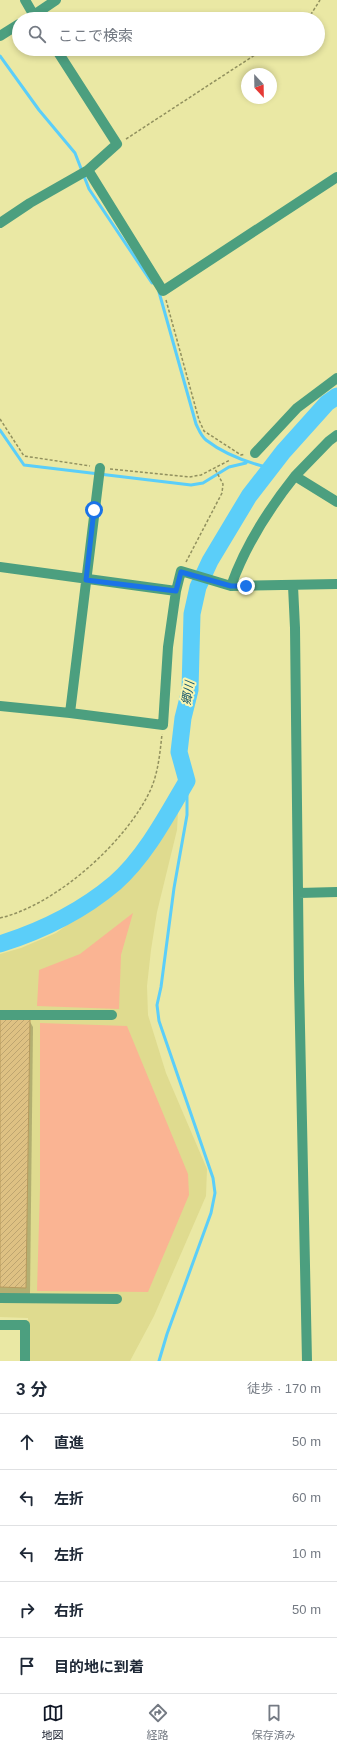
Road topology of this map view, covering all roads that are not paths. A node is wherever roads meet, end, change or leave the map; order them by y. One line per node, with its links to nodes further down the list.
1 (25, 0): 3 (street)
2 (56, 0): 4 (street)
3 (30, 12)
4 (41, 12)
5 (12, 28): 6 (street)
6 (0, 36)
7 (61, 56): 8 (street)
8 (88, 170): 9 (street); 10 (street)
9 (337, 177)
10 (0, 223)
11 (337, 378): 13 (street)
12 (337, 435): 15 (street)
13 (255, 453)
14 (100, 468): 18 (street)
15 (295, 476): 16 (street); 20 (street)
16 (337, 502)
17 (0, 567): 18 (street)
18 (86, 580): 22 (street); 24 (street)
19 (337, 584): 21 (street)
20 (231, 586): 21 (street); 22 (street)
21 (292, 586): 26 (street)
22 (176, 591): 24 (street)
23 (0, 706): 24 (street)
24 (70, 713)
25 (337, 892): 26 (street)
26 (299, 893): 33 (street)
27 (0, 1015): 28 (street)
28 (112, 1015)
29 (0, 1298): 30 (street)
30 (117, 1299)
31 (0, 1325): 32 (street)
32 (25, 1361)
33 (307, 1361)

